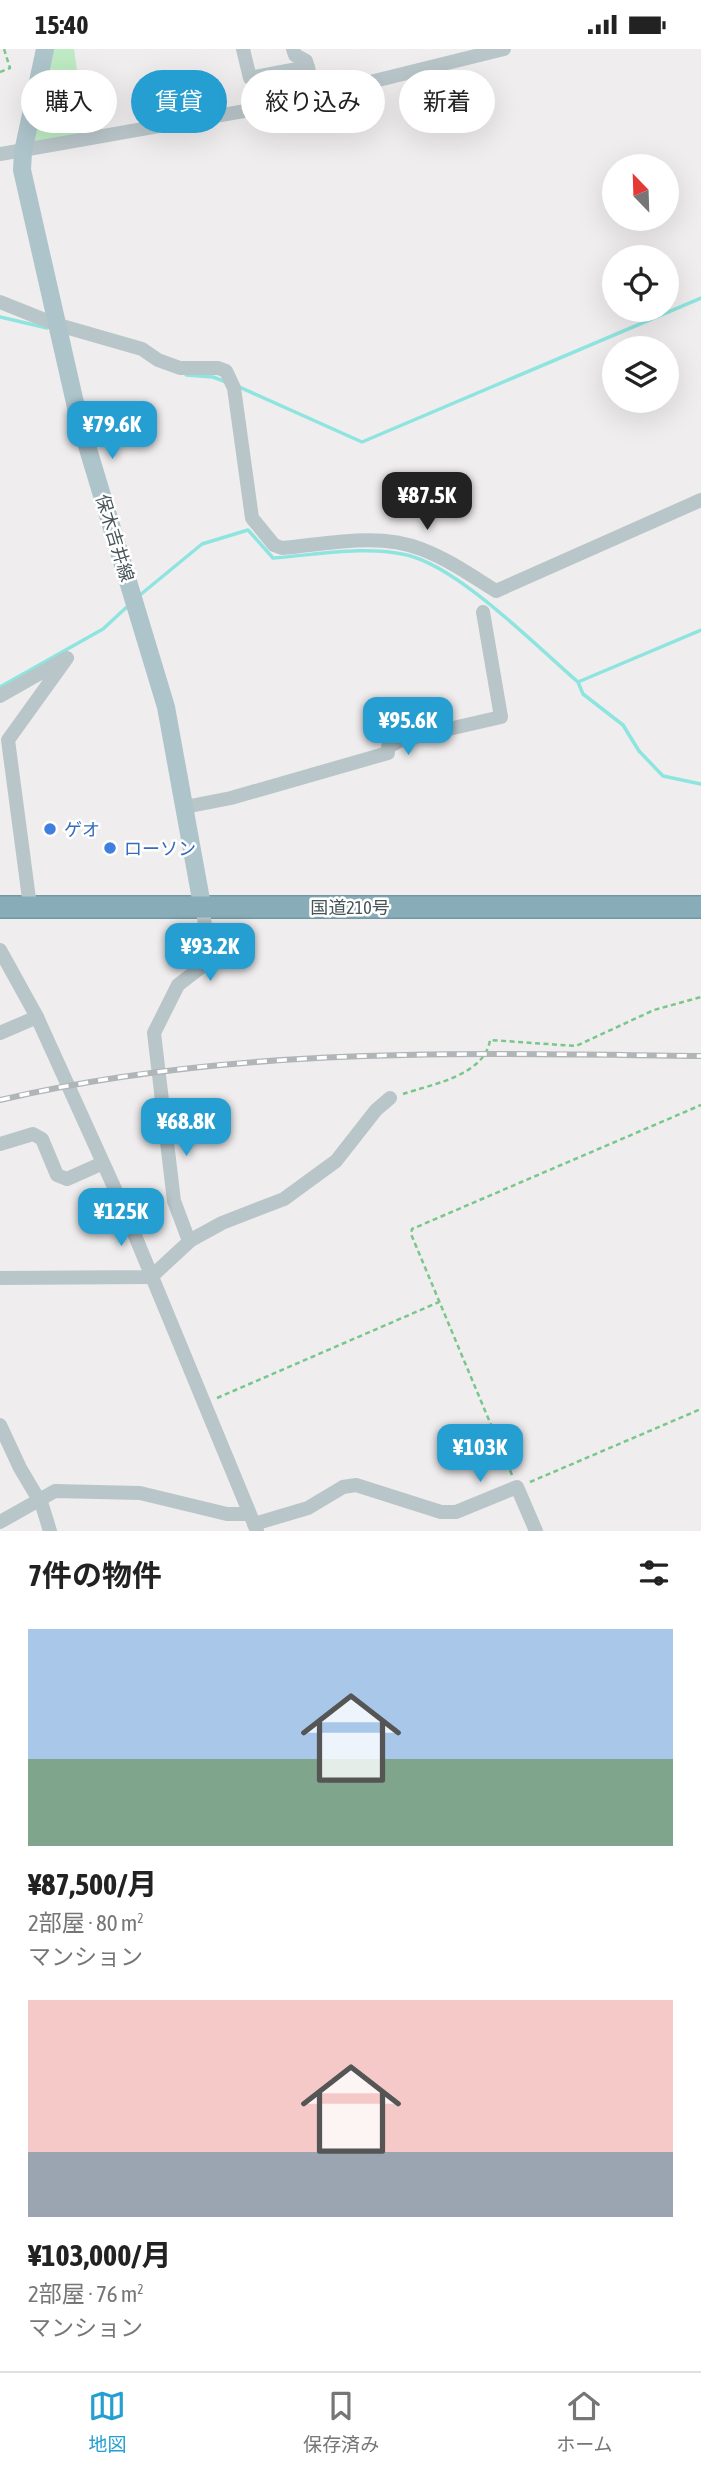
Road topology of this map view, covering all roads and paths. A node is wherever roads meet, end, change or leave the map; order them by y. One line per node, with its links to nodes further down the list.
1 (4, 49): 6 (path)
2 (45, 49): 9 (main road, 保木吉井線)
3 (243, 49): 5 (street)
4 (496, 50): 7 (street)
5 (303, 56)
6 (0, 72)
7 (385, 78)
8 (241, 112): 9 (street)
9 (23, 152): 10 (street); 12 (main road, 保木吉井線)
10 (0, 154)
11 (0, 302): 12 (street)
12 (55, 324): 13 (street); 17 (main road, 保木吉井線)
13 (701, 500)
14 (483, 612): 17 (street)
15 (0, 695): 19 (street)
16 (0, 734): 19 (street)
17 (185, 807): 18 (main road, 保木吉井線)
18 (202, 905): 19 (highway, 国道210号); 21 (highway, 国道210号); 30 (street)
19 (26, 906): 20 (highway, 国道210号)
20 (0, 907)
21 (701, 907)
22 (1, 954): 24 (street)
23 (701, 997): 26 (path)
24 (37, 1017): 25 (street); 29 (street)
25 (0, 1033)
26 (390, 1098): 30 (street)
27 (701, 1105): 33 (path)
28 (0, 1144): 29 (street)
29 (103, 1163): 31 (street)
30 (190, 1241): 31 (street)
31 (151, 1277): 32 (street); 34 (street)
32 (0, 1278)
33 (439, 1301): 34 (path); 37 (path)
34 (201, 1403): 40 (street)
35 (701, 1409): 37 (path)
36 (0, 1425): 38 (street)
37 (517, 1487): 40 (street); 42 (street)
38 (43, 1496): 39 (street); 40 (street); 41 (street)
39 (0, 1522)
40 (253, 1523)
41 (50, 1531)
42 (536, 1531)

